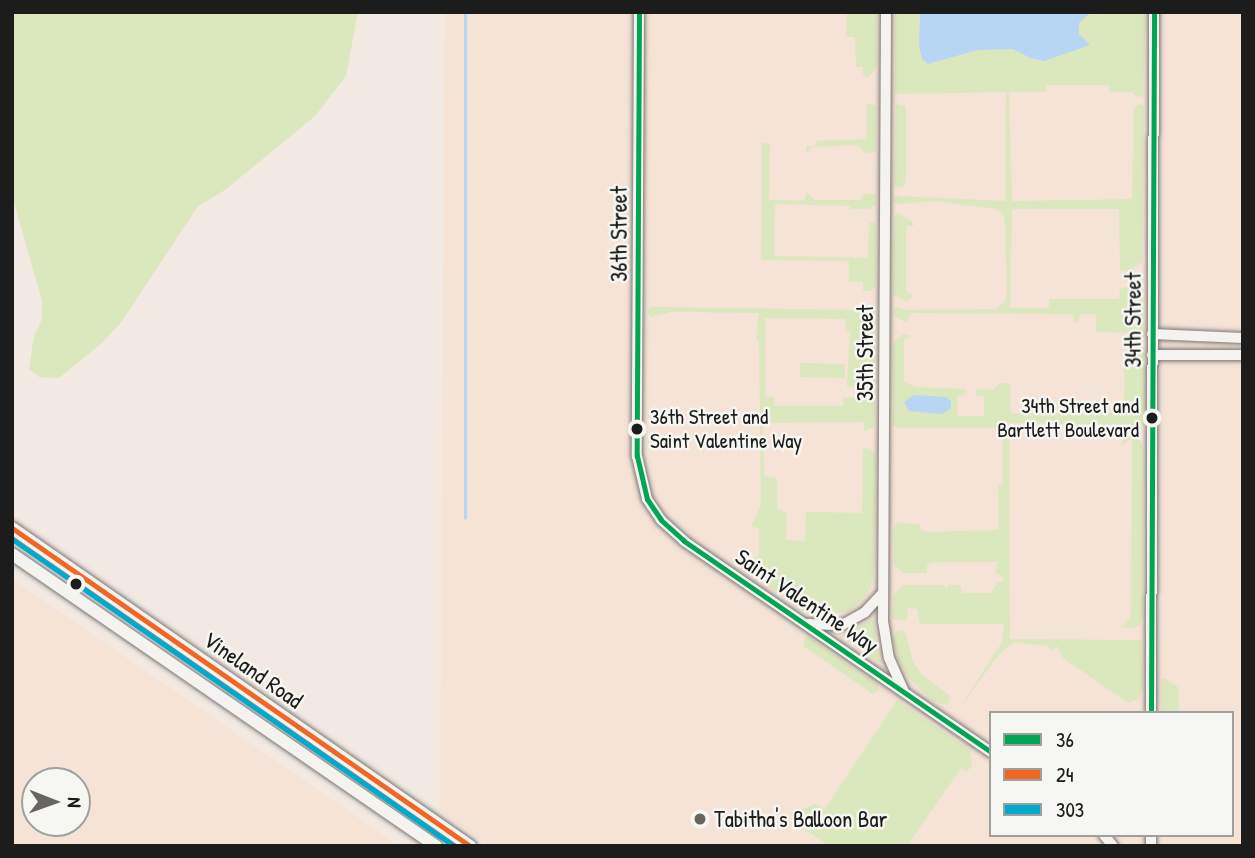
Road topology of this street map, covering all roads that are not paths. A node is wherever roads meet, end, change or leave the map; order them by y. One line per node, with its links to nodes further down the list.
1 (639, 12): 8 (street, 36th Street)
2 (886, 12): 11 (street, 35th Street)
3 (1154, 12): 4 (street, 34th Street)
4 (1152, 334): 5 (street); 6 (street, 34th Street)
5 (1243, 338)
6 (1152, 355): 7 (street); 17 (street, 34th Street)
7 (1243, 355)
8 (637, 456): 14 (street, Saint Valentine Way)
9 (12, 528): 12 (street, Vineland Road)
10 (12, 554): 13 (street, Vineland Road)
11 (883, 593): 14 (street); 15 (street, 35th Street)
12 (110, 596): 13 (street); 16 (street, Vineland Road)
13 (97, 613): 18 (street, Vineland Road)
14 (807, 624): 15 (street, Saint Valentine Way)
15 (903, 690): 19 (street, Saint Valentine Way)
16 (277, 711): 18 (street); 21 (street, Vineland Road)
17 (1151, 711)
18 (264, 728): 20 (street, Vineland Road)
19 (989, 751)
20 (436, 846)
21 (470, 846)

